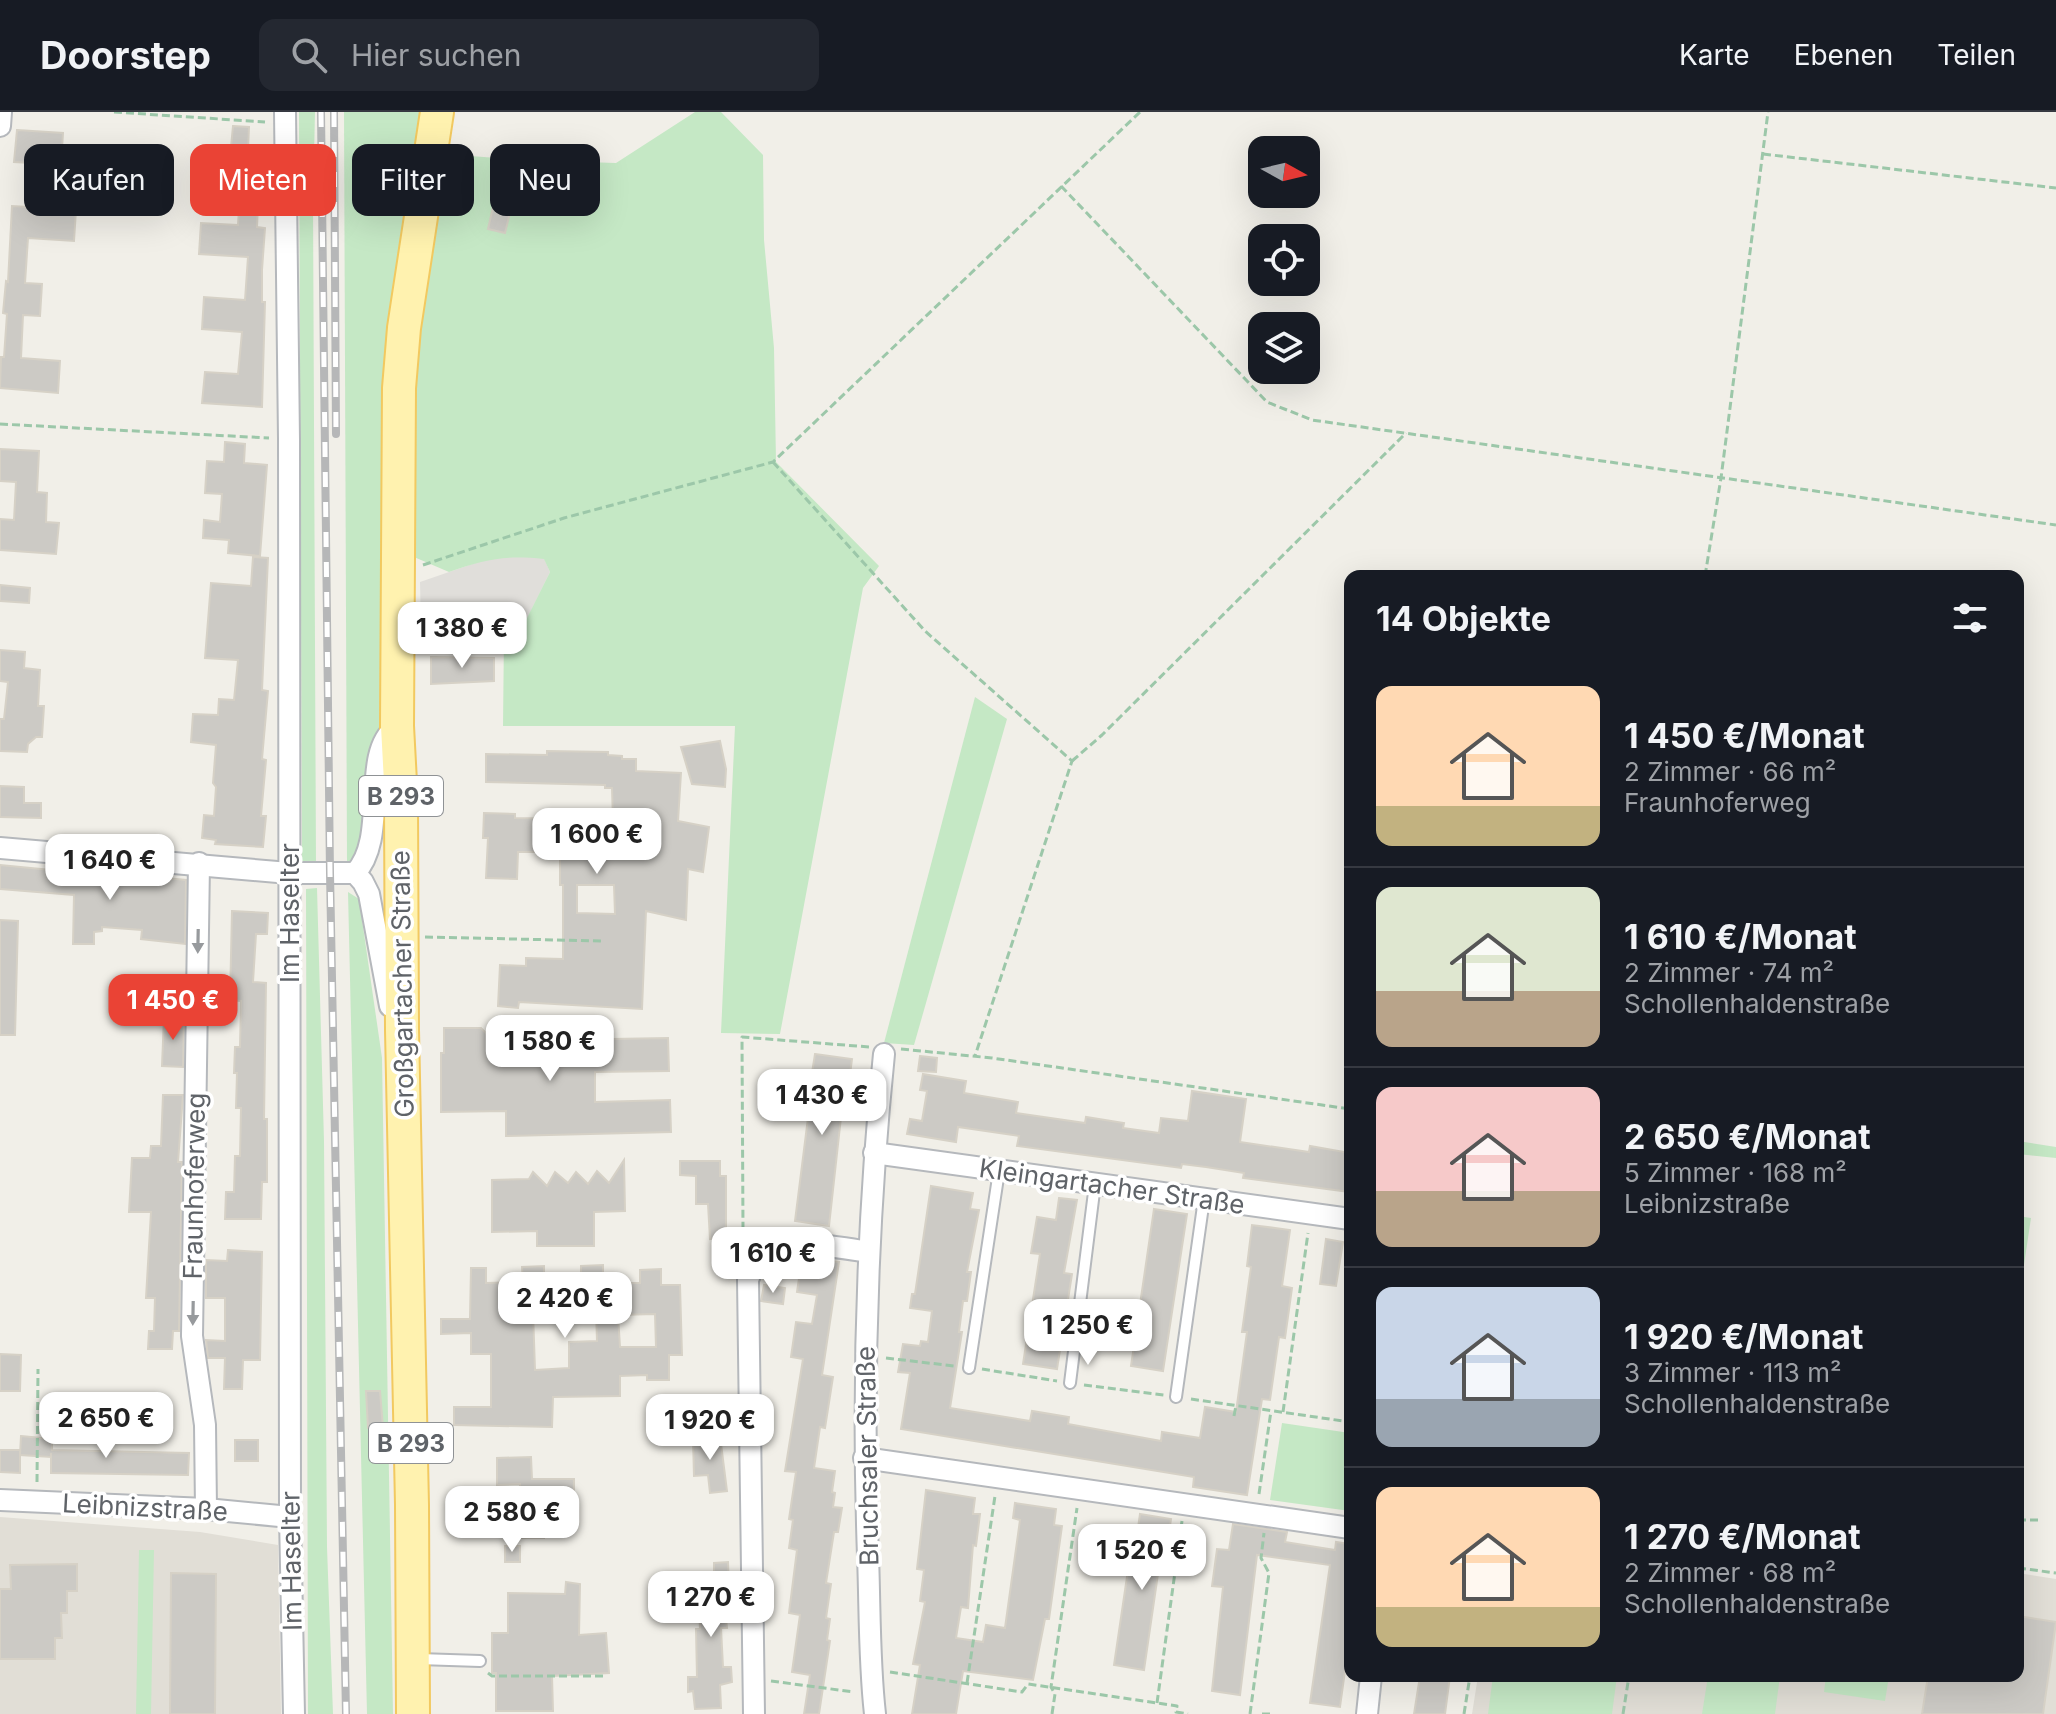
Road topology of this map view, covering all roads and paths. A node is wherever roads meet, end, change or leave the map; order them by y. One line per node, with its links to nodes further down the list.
1 (1, 112): 8 (street)
2 (114, 112): 6 (path)
3 (437, 112): 19 (main road, Großgartacher Straße / B 293)
4 (1140, 112): 10 (path)
5 (1768, 112): 9 (path)
6 (135, 113): 7 (path)
7 (285, 118): 14 (street, Im Haselter)
8 (0, 126)
9 (1763, 154): 11 (path); 16 (path)
10 (1061, 186): 13 (path); 15 (path)
11 (2056, 188)
12 (0, 424): 14 (path)
13 (1406, 433): 16 (path); 21 (path)
14 (289, 439): 24 (street, Im Haselter)
15 (773, 462): 19 (path); 21 (path)
16 (1721, 478): 17 (path); 18 (path)
17 (2056, 525)
18 (1706, 570)
19 (397, 574): 20 (main road, Großgartacher Straße / B 293)
20 (397, 726): 25 (street); 26 (main road, Großgartacher Straße / B 293)
21 (1072, 761): 31 (path)
22 (0, 848): 23 (street)
23 (199, 863): 24 (street); 58 (street, Fraunhoferweg, one-way to 58)
24 (289, 873): 25 (street); 59 (street, Im Haselter)
25 (355, 873): 28 (street)
26 (401, 936): 27 (path); 28 (main road, Großgartacher Straße / B 293)
27 (603, 941)
28 (402, 1030): 66 (main road, Großgartacher Straße / B 293)
29 (742, 1037): 41 (path)
30 (884, 1054): 34 (street, Bruchsaler Straße)
31 (975, 1056)
32 (992, 1058): 33 (path)
33 (1344, 1108)
34 (874, 1153): 35 (street, Kleingartacher Straße); 40 (street, Bruchsaler Straße)
35 (999, 1171): 36 (street, Kleingartacher Straße); 43 (lane)
36 (1095, 1184): 37 (street, Kleingartacher Straße); 45 (lane)
37 (1204, 1199): 38 (street, Kleingartacher Straße); 46 (lane)
38 (1311, 1214): 39 (street, Kleingartacher Straße); 49 (path)
39 (1344, 1218)
40 (868, 1252): 41 (street); 42 (street, Bruchsaler Straße)
41 (757, 1257): 70 (street)
42 (864, 1355): 43 (path); 52 (street, Bruchsaler Straße)
43 (969, 1368): 45 (path)
44 (38, 1369): 56 (path)
45 (1070, 1383): 46 (path)
46 (1176, 1397): 47 (path)
47 (1236, 1406): 48 (path); 50 (path)
48 (1271, 1411): 49 (path); 60 (path)
49 (1283, 1413): 51 (path)
50 (1234, 1416)
51 (1344, 1421)
52 (864, 1458): 53 (street); 68 (street, Bruchsaler Straße)
53 (998, 1477): 54 (street); 74 (path)
54 (1080, 1489): 57 (street); 75 (path)
55 (0, 1500): 56 (street, Leibnizstraße)
56 (37, 1502): 58 (street, Leibnizstraße)
57 (1184, 1505): 60 (street); 76 (path)
58 (206, 1509): 59 (street, Leibnizstraße)
59 (290, 1517): 78 (street, Im Haselter)
60 (1261, 1517): 63 (street); 83 (path)
61 (2024, 1520): 62 (path)
62 (2040, 1520)
63 (1344, 1527)
64 (2024, 1569): 65 (path)
65 (2056, 1573)
66 (413, 1659): 67 (lane); 79 (main road, Großgartacher Straße / B 293)
67 (480, 1661): 69 (path)
68 (872, 1669): 74 (path); 77 (street, Bruchsaler Straße)
69 (607, 1676)
70 (755, 1679): 77 (path); 80 (street)
71 (1370, 1682): 86 (street)
72 (1469, 1682): 87 (path)
73 (1628, 1682): 88 (path)
74 (966, 1684): 75 (path)
75 (1051, 1687): 76 (path); 81 (path)
76 (1157, 1703): 82 (path)
77 (874, 1704)
78 (294, 1714)
79 (413, 1714)
80 (754, 1714)
81 (1052, 1714)
82 (1188, 1714)
83 (1250, 1714)
84 (1262, 1714): 85 (path)
85 (1273, 1714)
86 (1367, 1714)
87 (1464, 1714)
88 (1623, 1714)

